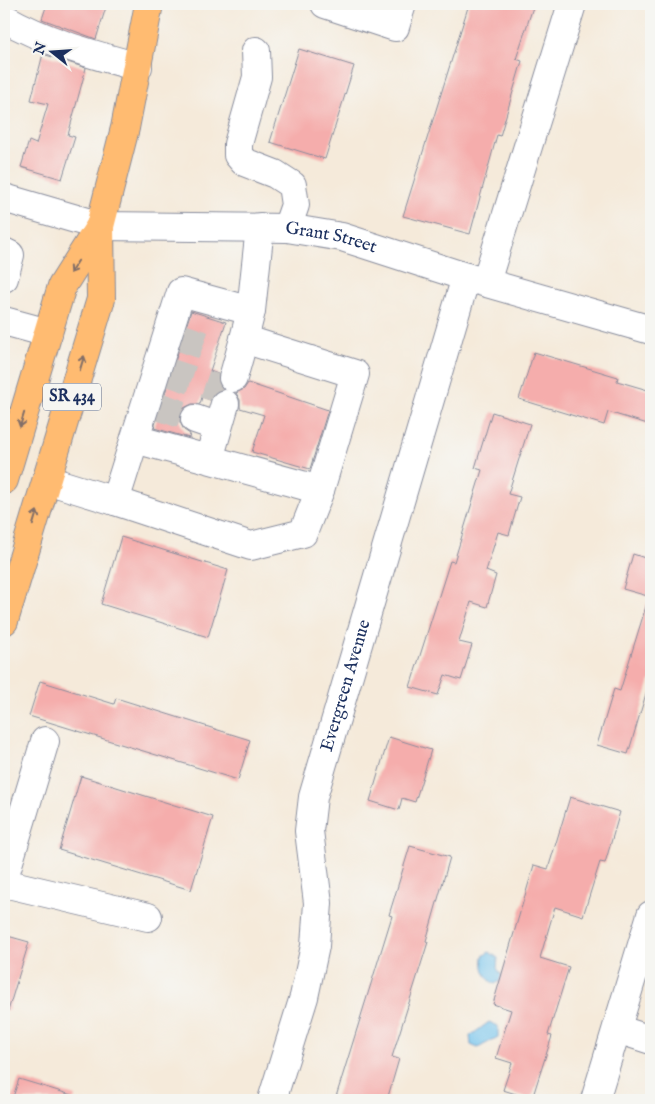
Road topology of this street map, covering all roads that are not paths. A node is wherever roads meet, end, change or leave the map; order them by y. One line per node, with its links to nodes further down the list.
1 (149, 4): 7 (main road, SR 434)
2 (325, 4): 3 (street)
3 (402, 4)
4 (572, 4): 14 (street, Evergreen Avenue)
5 (4, 18): 7 (street)
6 (256, 51): 11 (street)
7 (138, 67): 9 (main road, SR 434)
8 (4, 198): 9 (street, Grant Street)
9 (100, 226): 10 (street, Grant Street); 18 (main road, SR 434, one-way to 18); 23 (main road, SR 434, one-way to 9)
10 (260, 227): 11 (street, Grant Street); 15 (street)
11 (288, 228): 14 (street, Grant Street)
12 (4, 252): 13 (street)
13 (4, 278)
14 (476, 280): 17 (street, Grant Street); 34 (street, Evergreen Avenue)
15 (251, 311): 19 (street); 20 (street)
16 (4, 321): 18 (street)
17 (651, 330)
18 (48, 333): 22 (main road, SR 434, one-way to 22)
19 (224, 382): 21 (street); 24 (street)
20 (134, 439): 21 (street); 25 (street)
21 (209, 459): 24 (street)
22 (4, 480)
23 (46, 480): 25 (street); 26 (main road, SR 434, one-way to 23)
24 (320, 490): 25 (street)
25 (115, 501)
26 (4, 621)
27 (45, 741): 28 (street)
28 (4, 878)
29 (4, 883): 31 (street)
30 (651, 915): 32 (street)
31 (148, 917)
32 (617, 1029): 33 (street); 35 (street)
33 (651, 1040)
34 (272, 1100)
35 (595, 1100)

